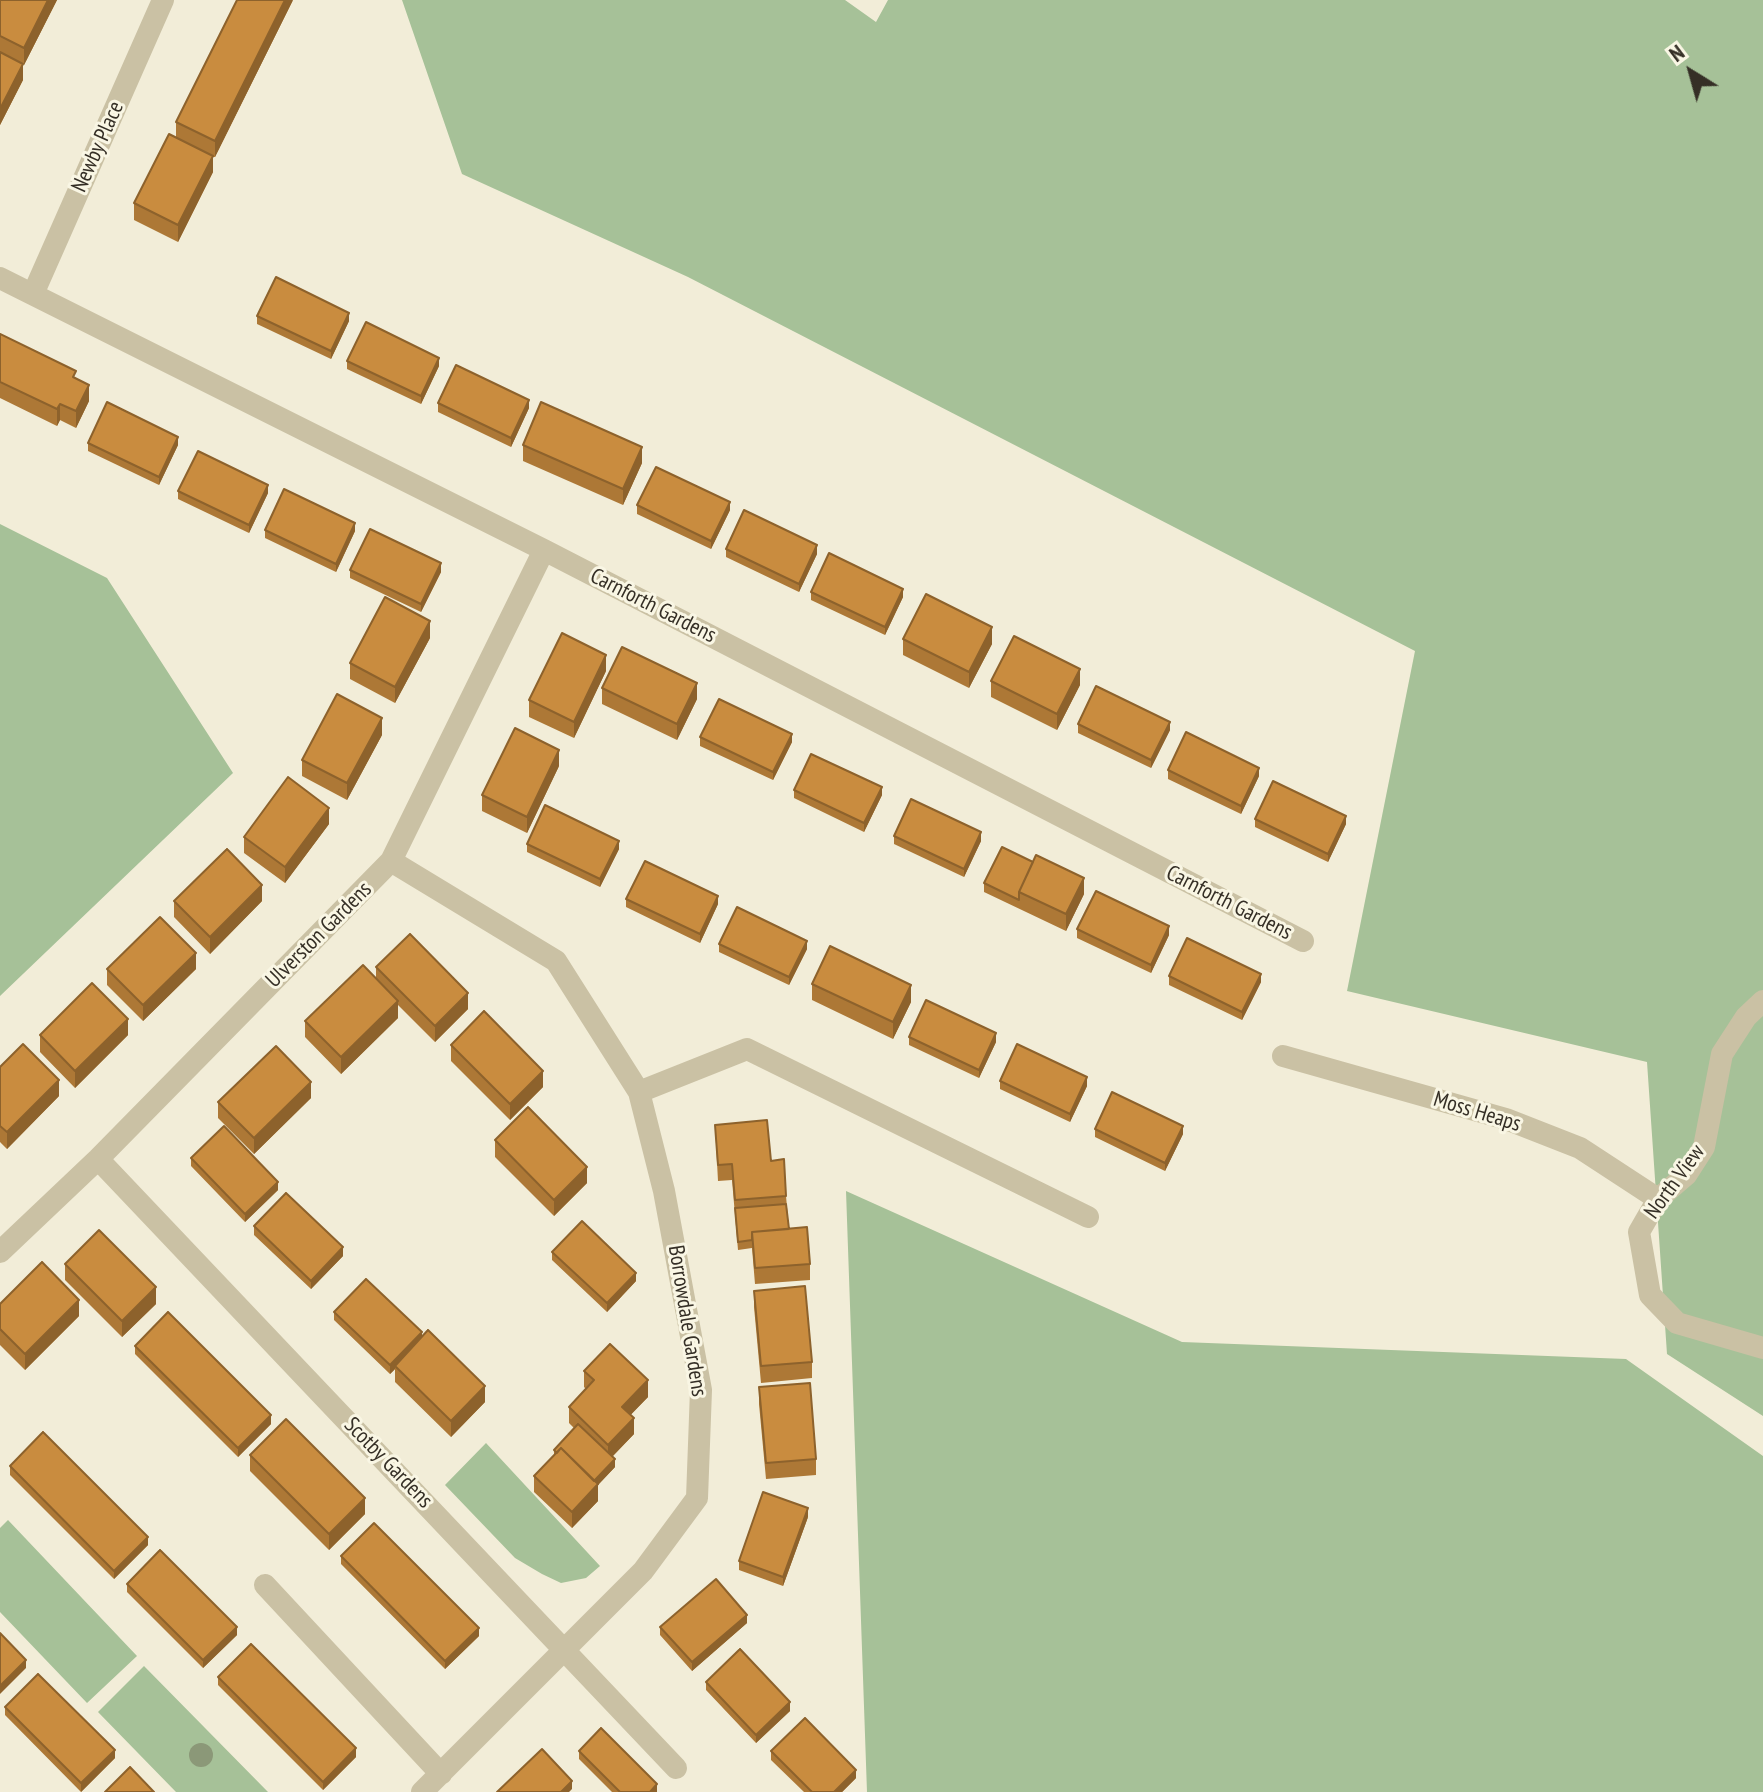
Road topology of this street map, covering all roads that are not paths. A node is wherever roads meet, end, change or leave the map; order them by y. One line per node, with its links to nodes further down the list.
1 (163, 0): 3 (street, Newby Place)
2 (0, 278): 3 (street, Carnforth Gardens)
3 (33, 294): 4 (street, Carnforth Gardens)
4 (544, 550): 5 (street, Ulverston Gardens); 6 (street, Carnforth Gardens)
5 (391, 861): 9 (street, Borrowdale Gardens); 10 (street, Ulverston Gardens)
6 (1303, 941)
7 (1763, 1001): 11 (street, North View)
8 (1283, 1056): 11 (street, Moss Heaps)
9 (639, 1092): 12 (street); 16 (street, Borrowdale Gardens)
10 (98, 1159): 13 (street, Ulverston Gardens); 16 (street, Scotby Gardens)
11 (1658, 1199): 14 (street, North View)
12 (1088, 1217)
13 (0, 1252)
14 (1763, 1348)
15 (265, 1585): 18 (street)
16 (567, 1650): 17 (street, Scotby Gardens); 18 (street, Borrowdale Gardens)
17 (676, 1768)
18 (441, 1774): 19 (street, Borrowdale Gardens)
19 (422, 1792)

